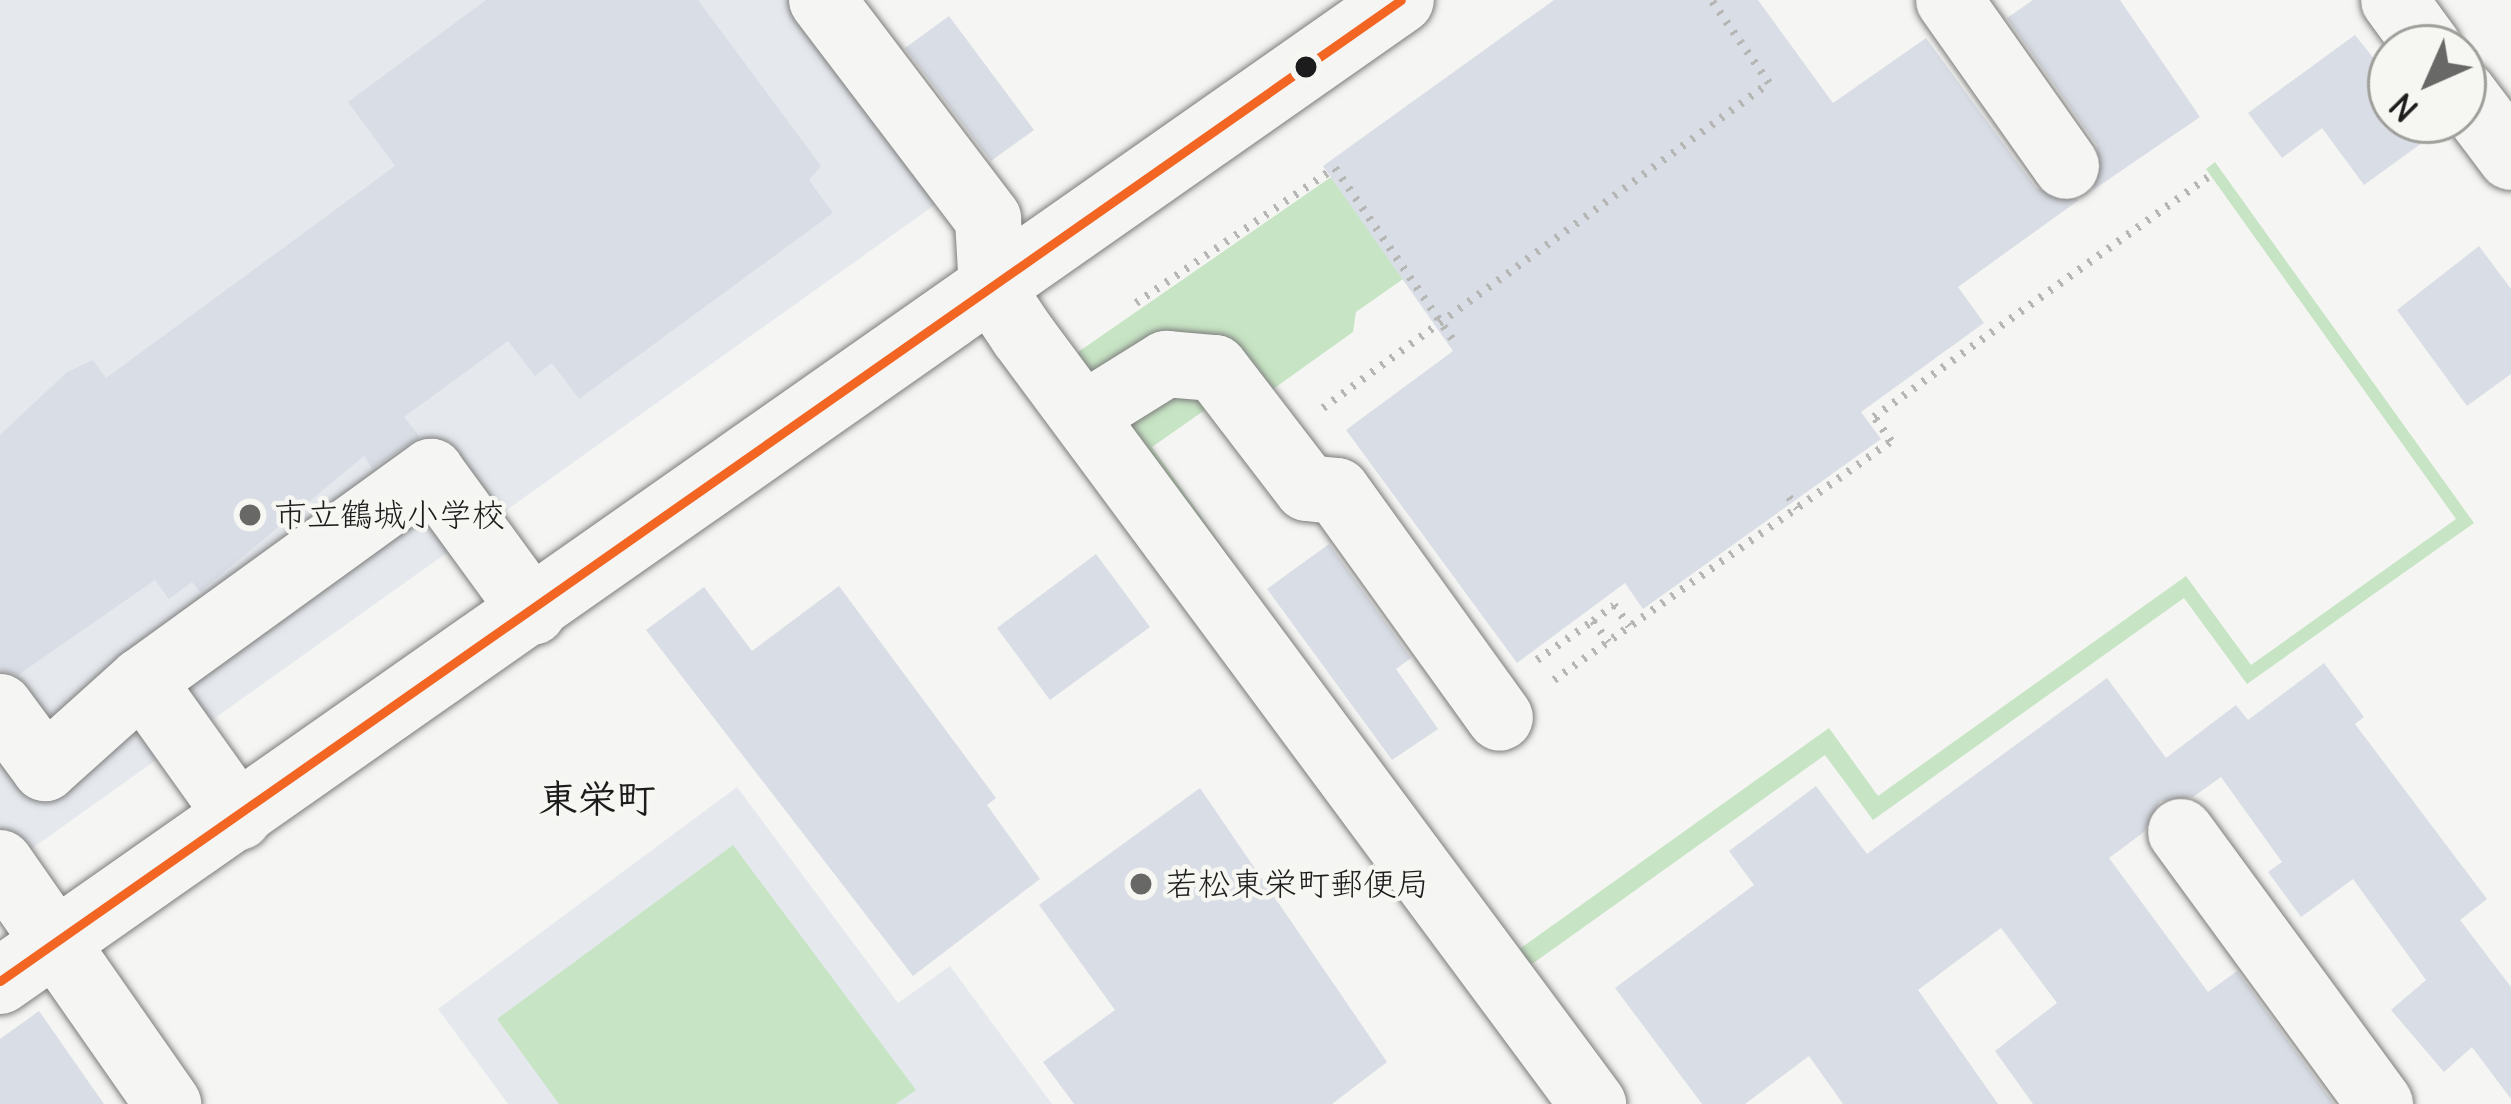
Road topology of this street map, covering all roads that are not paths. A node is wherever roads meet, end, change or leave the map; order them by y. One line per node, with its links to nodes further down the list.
1 (822, 0): 7 (street)
2 (1401, 0): 7 (street)
3 (1949, 0): 6 (street)
4 (2487, 126): 5 (street)
5 (2511, 158)
6 (2066, 166)
7 (992, 289): 8 (street); 9 (street)
8 (1065, 390): 11 (street); 19 (street)
9 (533, 612): 10 (street); 13 (street)
10 (142, 681): 12 (street); 13 (street)
11 (1507, 697)
12 (0, 707)
13 (238, 817): 16 (street)
14 (2181, 832): 20 (street)
15 (0, 863): 16 (street)
16 (56, 939): 17 (street); 18 (street)
17 (0, 981)
18 (168, 1104)
19 (1593, 1104)
20 (2380, 1104)

